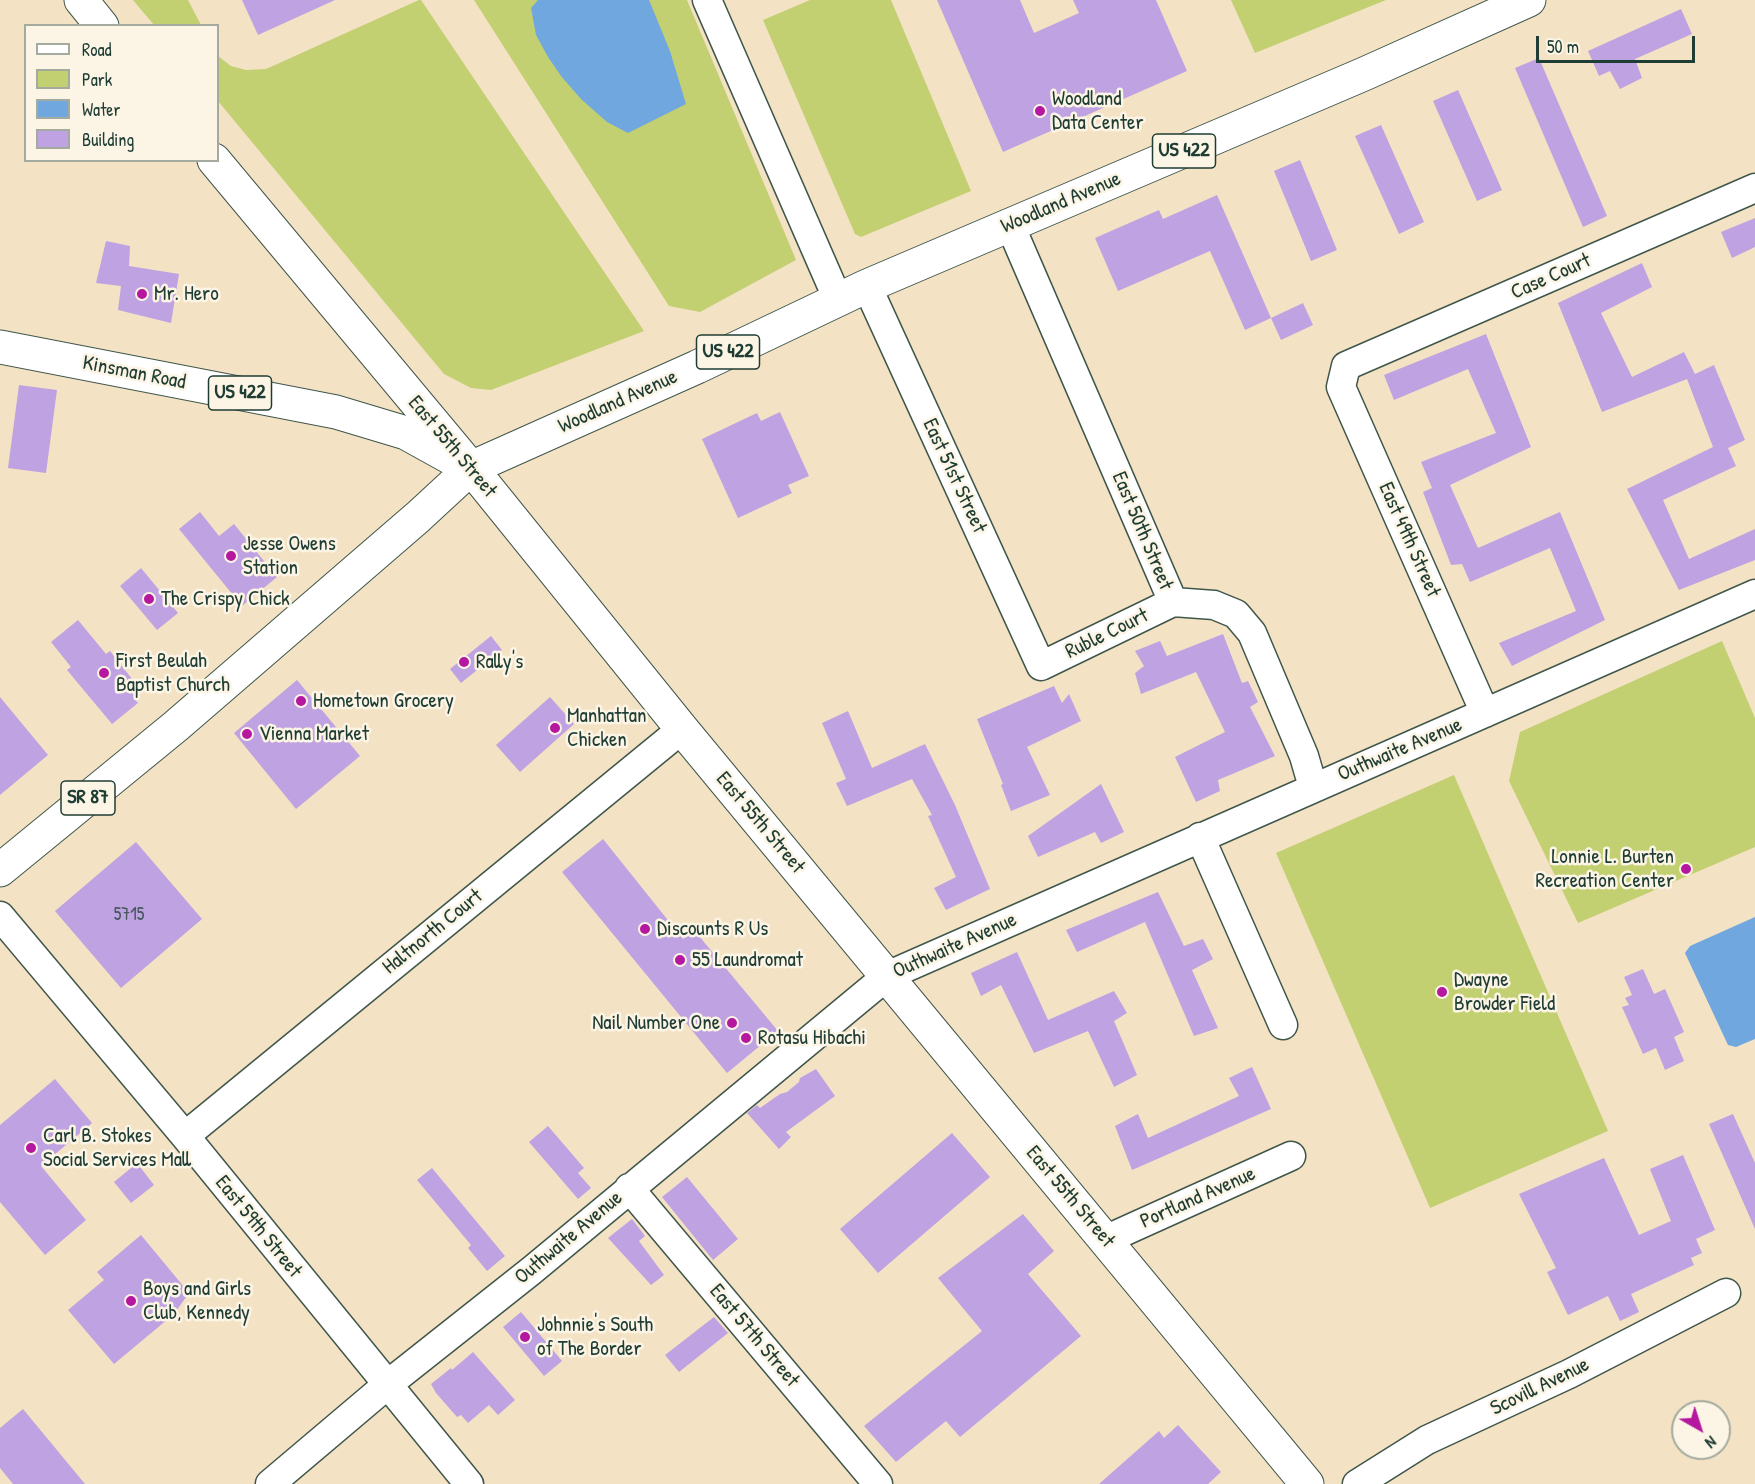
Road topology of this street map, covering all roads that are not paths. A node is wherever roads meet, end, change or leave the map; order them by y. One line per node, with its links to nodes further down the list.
1 (81, 0): 4 (main road)
2 (707, 0): 9 (street)
3 (1529, 0): 7 (main road, Woodland Avenue / US 422)
4 (100, 24)
5 (216, 162): 12 (main road, East 55th Street)
6 (1755, 188): 11 (street, Case Court)
7 (1010, 225): 8 (main road, Woodland Avenue / US 422); 14 (street, East 50th Street)
8 (867, 286): 9 (main road, Woodland Avenue / US 422); 15 (street, East 51st Street)
9 (838, 300): 12 (main road, Woodland Avenue / US 422)
10 (1, 348): 12 (main road, Kinsman Road / US 422)
11 (1346, 366): 16 (street, East 49th Street)
12 (471, 468): 17 (main road, East 55th Street); 20 (main road, Woodland Avenue / SR 87)
13 (1755, 594): 16 (street, Outhwaite Avenue)
14 (1173, 602): 15 (street, Ruble Court); 18 (street, East 50th Street)
15 (1041, 666)
16 (1485, 713): 18 (street, Outhwaite Avenue)
17 (682, 729): 22 (main road, East 55th Street); 24 (street, Haltnorth Court)
18 (1313, 787): 19 (street, Outhwaite Avenue)
19 (1200, 837): 22 (street, Outhwaite Avenue); 23 (street)
20 (0, 870)
21 (0, 916): 24 (street, East 59th Street)
22 (887, 976): 26 (street, Outhwaite Avenue); 27 (main road, East 55th Street)
23 (1283, 1025)
24 (184, 1136): 29 (street, East 59th Street)
25 (1291, 1156): 27 (street, Portland Avenue)
26 (629, 1188): 29 (street, Outhwaite Avenue); 33 (street, East 57th Street)
27 (1105, 1240): 30 (main road, East 55th Street)
28 (1726, 1293): 34 (street, Scovill Avenue)
29 (387, 1385): 31 (street, Outhwaite Avenue); 32 (street, East 59th Street)
30 (1298, 1481)
31 (270, 1484)
32 (470, 1484)
33 (878, 1484)
34 (1357, 1484)

